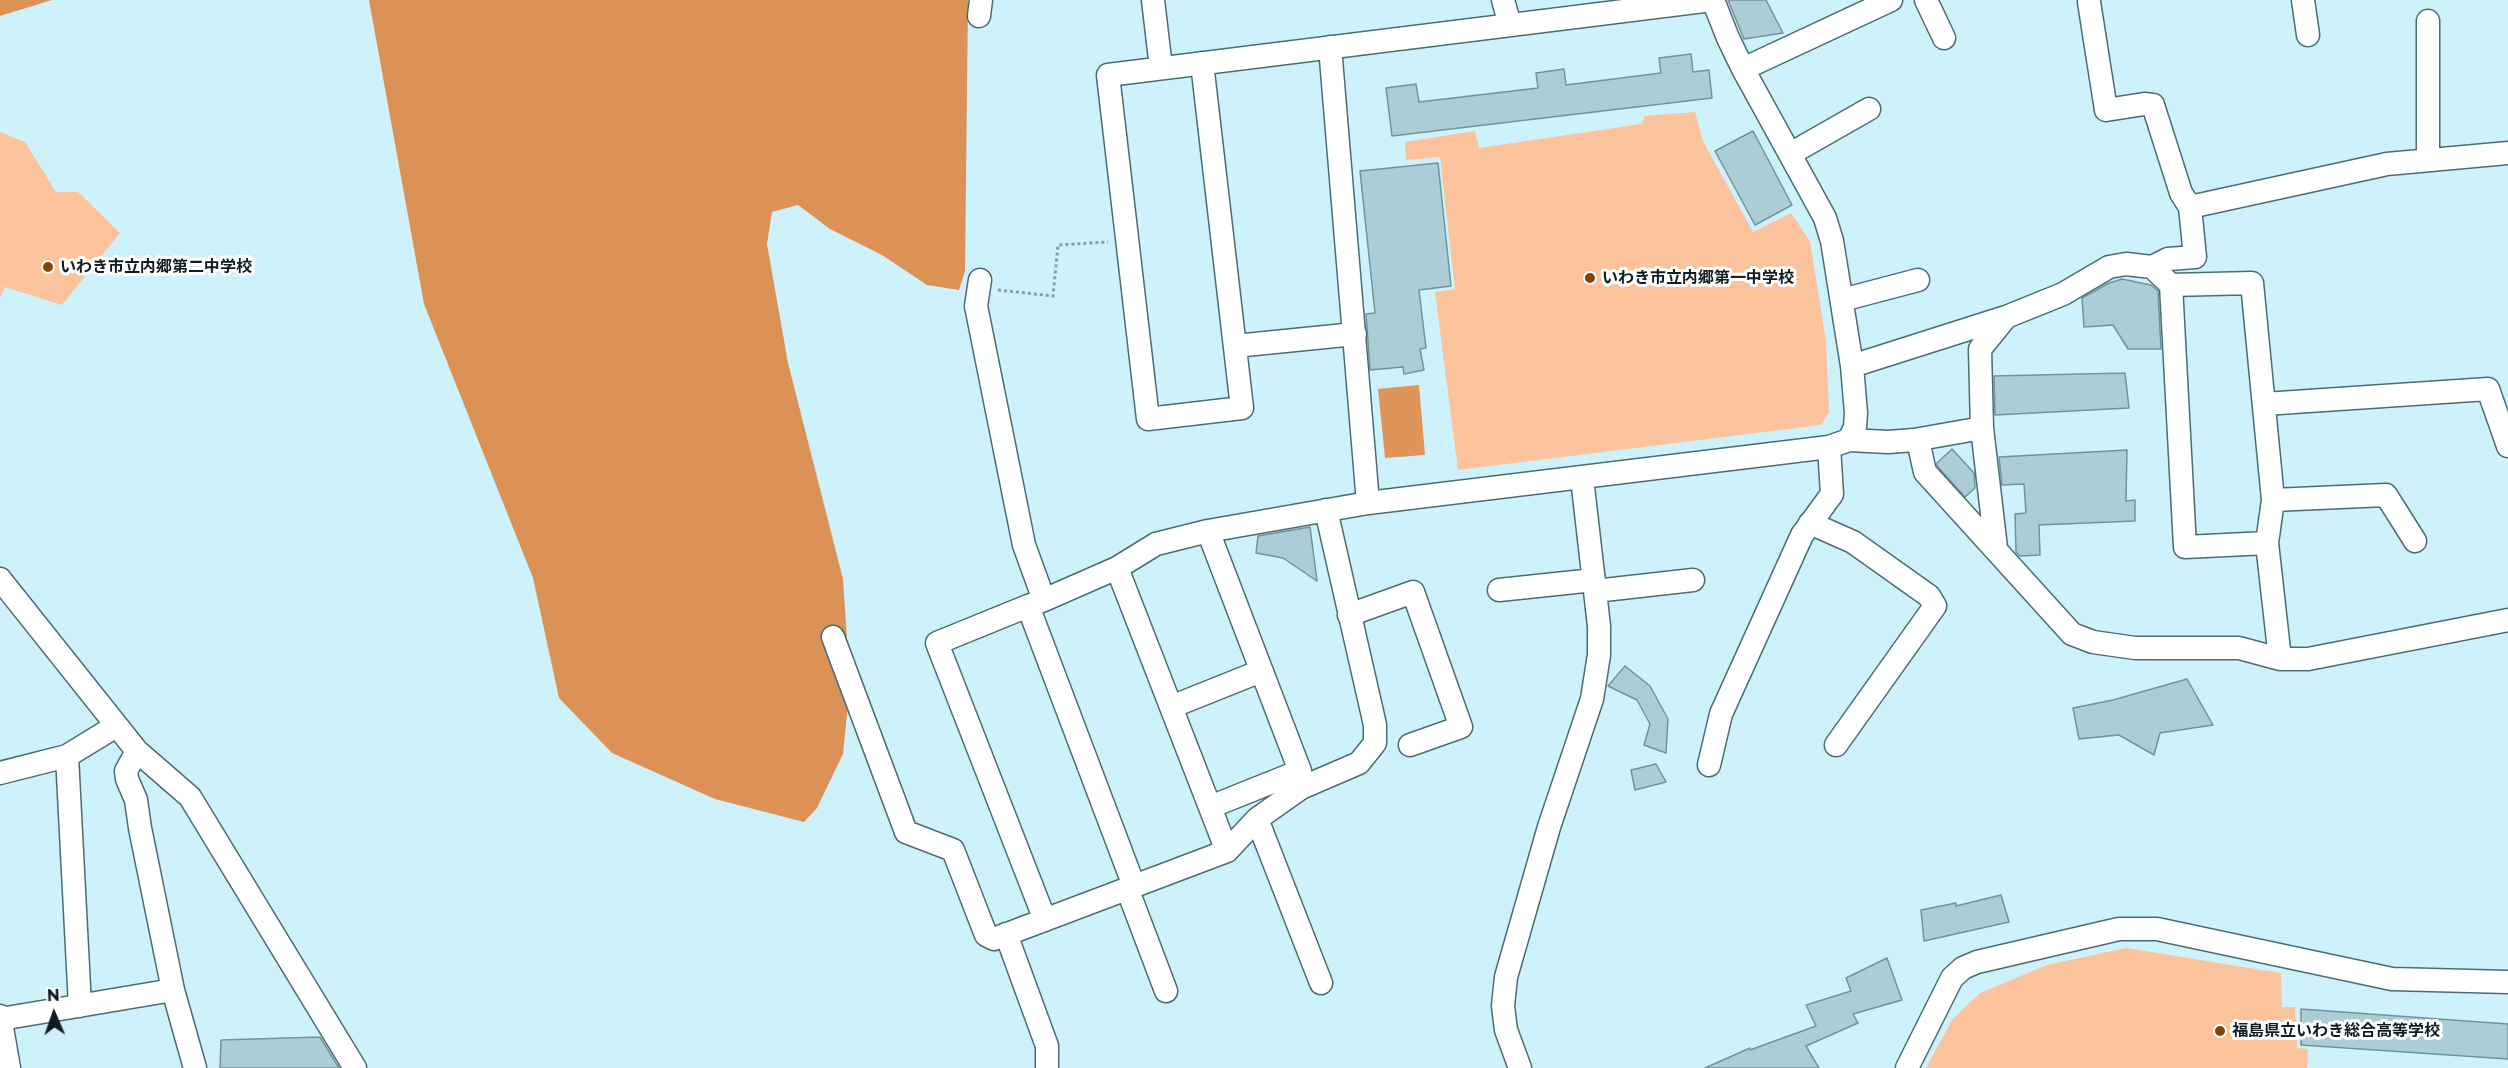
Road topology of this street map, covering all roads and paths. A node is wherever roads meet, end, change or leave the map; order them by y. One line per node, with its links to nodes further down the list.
1 (1153, 0): 14 (street)
2 (1503, 0): 9 (street)
3 (1713, 0): 9 (street); 15 (street)
4 (1891, 0): 15 (street)
5 (1926, 0): 11 (street)
6 (2303, 0): 10 (street)
7 (2089, 2): 20 (street)
8 (2428, 21): 19 (street)
9 (1510, 25): 12 (street)
10 (2308, 35)
11 (1944, 38)
12 (1330, 47): 13 (street); 28 (street)
13 (1202, 63): 14 (street); 29 (street)
14 (1161, 68): 21 (street)
15 (1743, 69): 18 (street)
16 (1869, 110): 18 (street)
17 (2508, 153): 19 (street)
18 (1790, 154): 26 (street)
19 (2428, 160): 20 (street)
20 (2190, 207): 22 (street)
21 (1127, 241): 24 (path); 29 (street)
22 (2152, 267): 25 (street); 27 (street)
23 (1918, 280): 26 (street)
24 (979, 284): 50 (street)
25 (2171, 285): 31 (street); 43 (street)
26 (1842, 300): 30 (street)
27 (2006, 317): 30 (street); 32 (street)
28 (1355, 334): 29 (street); 38 (street)
29 (1235, 346)
30 (1852, 366): 34 (street)
31 (2264, 404): 35 (street); 37 (street)
32 (1982, 428): 33 (street); 44 (street)
33 (1914, 440): 34 (street); 44 (street)
34 (1839, 443): 36 (street); 40 (street)
35 (2508, 447)
36 (1582, 478): 38 (street); 48 (street)
37 (2273, 500): 42 (street); 43 (street)
38 (1368, 503): 39 (street)
39 (1326, 510): 41 (street); 51 (street)
40 (1810, 524): 59 (street); 62 (street)
41 (1208, 531): 45 (street); 55 (street)
42 (2415, 541)
43 (2267, 543): 54 (street)
44 (1996, 548): 54 (street)
45 (1117, 568): 50 (street); 56 (street)
46 (0, 579): 57 (street)
47 (1693, 580): 48 (street)
48 (1594, 586): 49 (street); 80 (street)
49 (1499, 590)
50 (1036, 603): 67 (street); 68 (street)
51 (1349, 615): 58 (street); 65 (street)
52 (2508, 620): 54 (street)
53 (833, 637): 69 (street)
54 (2280, 659)
55 (1261, 671): 56 (street); 64 (street)
56 (1171, 707): 64 (street)
57 (116, 726): 60 (street); 61 (street)
58 (1410, 745)
59 (1836, 745)
60 (136, 751): 72 (street); 78 (street)
61 (67, 756): 63 (street); 74 (street)
62 (1709, 765)
63 (0, 773)
64 (1210, 807): 66 (street)
65 (1257, 819): 66 (street); 71 (street)
66 (1227, 851): 67 (street)
67 (1131, 887): 68 (street); 73 (street)
68 (1045, 920): 69 (street)
69 (1006, 934): 79 (street)
70 (2508, 982): 81 (street)
71 (1321, 983)
72 (173, 990): 74 (street); 77 (street)
73 (1166, 991)
74 (80, 1006): 75 (street)
75 (0, 1018): 76 (street)
76 (9, 1068)
77 (195, 1068)
78 (355, 1068)
79 (1047, 1068)
80 (1520, 1068)
81 (1907, 1068)

